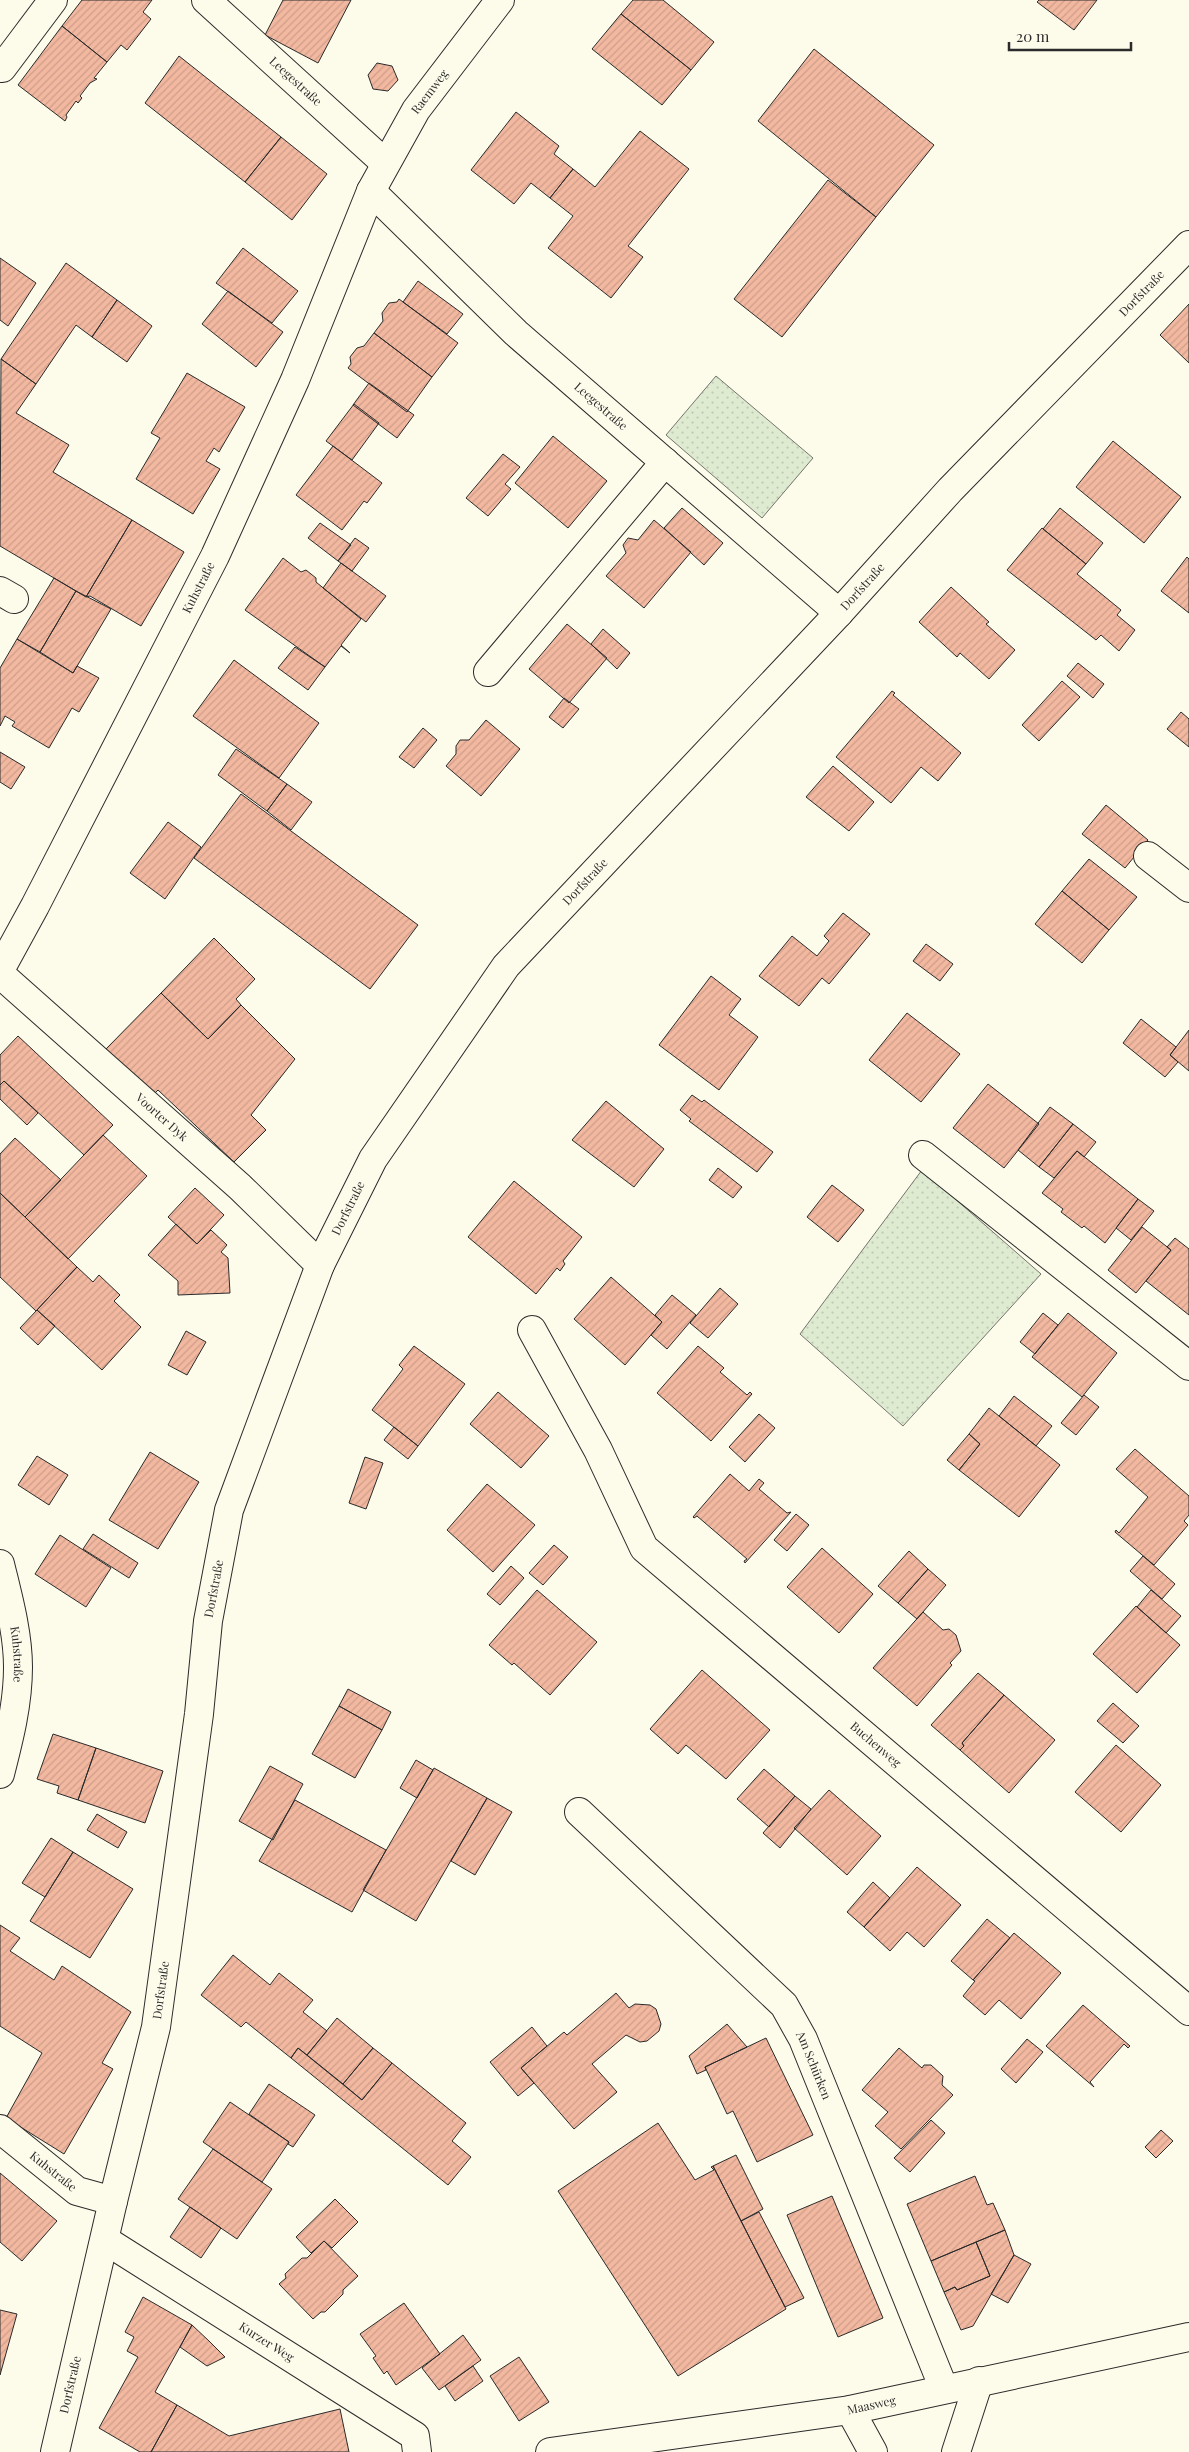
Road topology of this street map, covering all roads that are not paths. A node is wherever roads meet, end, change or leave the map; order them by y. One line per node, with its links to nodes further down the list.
1 (53, 0): 4 (street)
2 (206, 0): 5 (street, Leegestraße)
3 (500, 0): 5 (street, Raemweg)
4 (2, 68)
5 (385, 163): 6 (street, Raemweg)
6 (371, 191): 8 (street, Leegestraße); 13 (street, Kuhstraße)
7 (1189, 245): 9 (street, Dorfstraße)
8 (665, 462): 9 (street, Leegestraße); 10 (street)
9 (839, 613): 16 (street, Dorfstraße)
10 (488, 672)
11 (1148, 856): 12 (street)
12 (1189, 888)
13 (0, 970)
14 (0, 974): 16 (street, Voorter Dyk)
15 (923, 1155): 18 (street)
16 (320, 1265): 24 (street, Dorfstraße)
17 (532, 1330): 22 (street, Buchenweg)
18 (1189, 1366)
19 (0, 1564): 20 (street, Kuhstraße)
20 (0, 1774)
21 (579, 1812): 28 (street, Am Schürken)
22 (1189, 2011)
23 (0, 2129): 24 (street, Kuhstraße)
24 (112, 2201): 25 (street, Dorfstraße)
25 (105, 2240): 30 (street, Kurzer Weg); 31 (street, Dorfstraße)
26 (1189, 2336): 27 (street, Maasweg)
27 (979, 2381): 28 (street, Maasweg); 34 (street)
28 (944, 2389): 29 (street, Maasweg)
29 (850, 2410): 32 (street, Maasweg); 33 (street)
30 (416, 2444)
31 (55, 2452)
32 (550, 2452)
33 (873, 2452)
34 (956, 2452)

